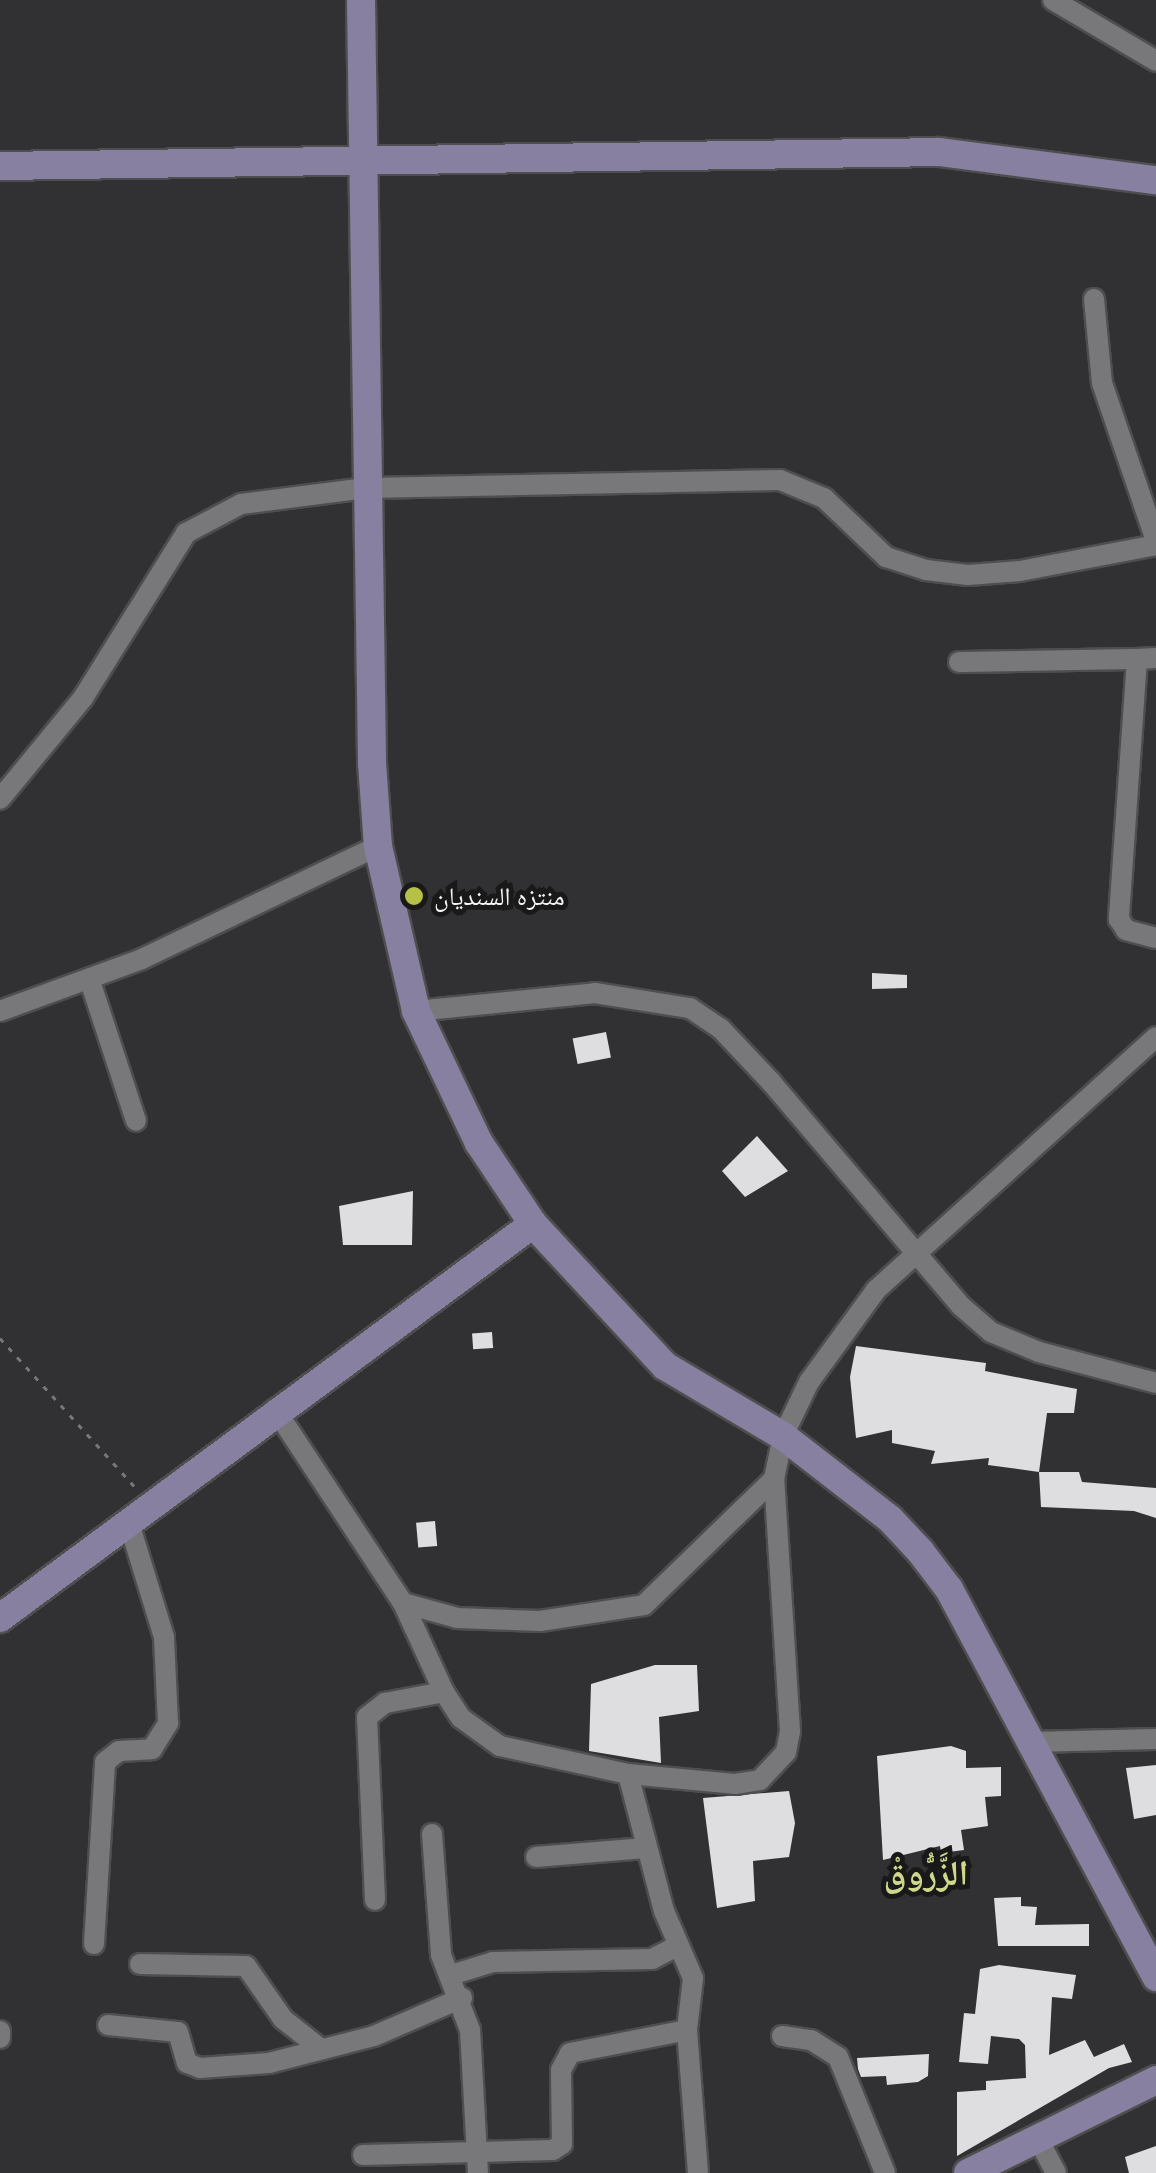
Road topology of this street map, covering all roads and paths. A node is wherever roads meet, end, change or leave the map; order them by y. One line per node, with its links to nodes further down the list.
1 (361, 0): 4 (street)
2 (1053, 0): 3 (street)
3 (1156, 61)
4 (366, 163): 5 (street); 6 (street); 8 (street)
5 (0, 166)
6 (1156, 180)
7 (1094, 298): 9 (street)
8 (366, 488): 9 (street); 12 (street); 13 (street)
9 (1156, 543)
10 (1147, 659): 11 (street); 14 (street)
11 (959, 662)
12 (0, 800)
13 (378, 846): 15 (street); 17 (street)
14 (1156, 938)
15 (90, 981): 16 (street); 19 (street)
16 (0, 1011)
17 (416, 1011): 20 (street); 21 (street)
18 (1156, 1036): 21 (street)
19 (136, 1121)
20 (532, 1224): 24 (street); 25 (street)
21 (914, 1251): 23 (street); 25 (street)
22 (0, 1338): 27 (path)
23 (1156, 1383)
24 (275, 1409): 27 (street); 29 (street)
25 (783, 1436): 26 (street); 33 (street)
26 (774, 1479): 29 (street); 34 (street)
27 (150, 1504): 28 (street)
28 (129, 1523): 30 (street); 39 (street)
29 (404, 1602): 31 (street)
30 (0, 1618)
31 (444, 1692): 34 (street); 38 (street)
32 (1156, 1739): 33 (street)
33 (1030, 1742): 43 (street)
34 (628, 1774): 36 (street)
35 (432, 1834): 42 (street)
36 (645, 1848): 37 (street); 40 (street)
37 (536, 1856)
38 (375, 1900)
39 (94, 1944)
40 (679, 1946): 42 (street); 46 (street)
41 (140, 1964): 48 (street)
42 (451, 1975): 44 (street)
43 (1156, 1978)
44 (462, 1998): 48 (street); 52 (street)
45 (108, 2025): 48 (street)
46 (687, 2030): 52 (street); 53 (street)
47 (782, 2036): 54 (street)
48 (321, 2048)
49 (1156, 2080): 50 (street)
50 (1038, 2139): 55 (street); 56 (street)
51 (363, 2155): 52 (street)
52 (478, 2164)
53 (698, 2173)
54 (885, 2173)
55 (968, 2173)
56 (1056, 2173)

